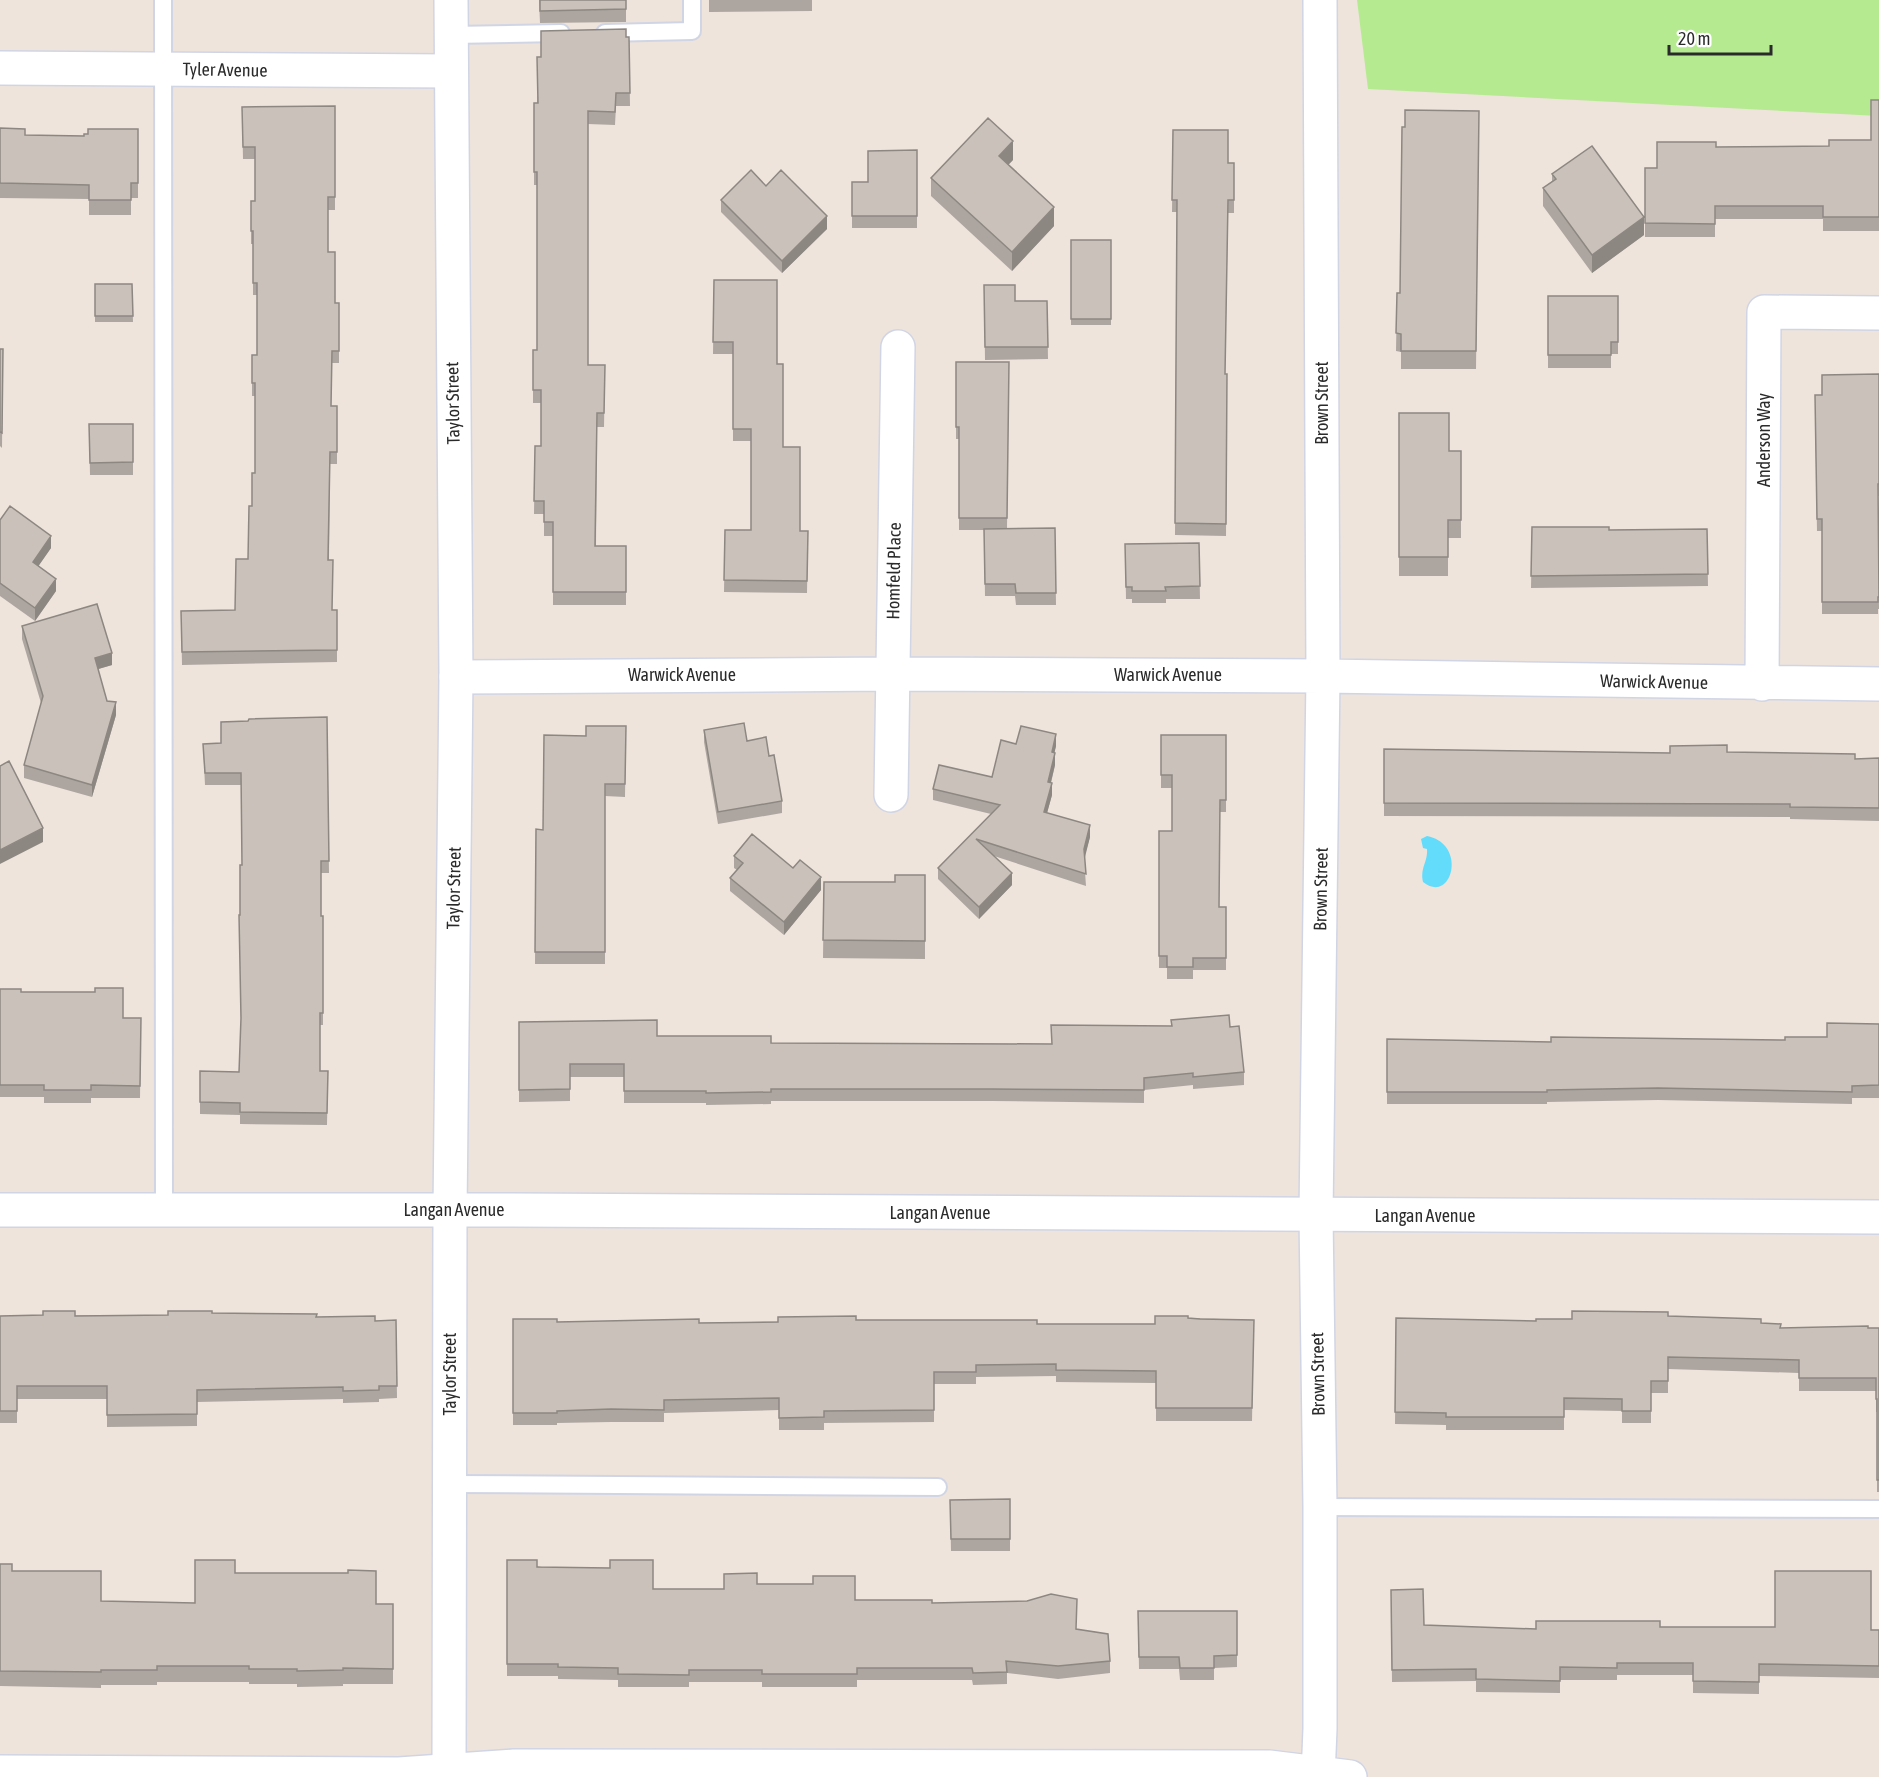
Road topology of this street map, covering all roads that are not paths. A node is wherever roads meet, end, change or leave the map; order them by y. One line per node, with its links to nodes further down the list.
1 (163, 0): 7 (lane)
2 (451, 0): 5 (street, Taylor Street)
3 (692, 0): 5 (lane)
4 (1320, 0): 12 (street, Brown Street)
5 (451, 35): 8 (street, Taylor Street)
6 (0, 68): 7 (street, Tyler Avenue)
7 (163, 69): 8 (street, Tyler Avenue); 18 (lane)
8 (450, 71): 13 (street, Taylor Street)
9 (1879, 313): 14 (street, Anderson Way)
10 (898, 347): 11 (street, Homfeld Place)
11 (893, 674): 12 (street, Warwick Avenue); 13 (street, Warwick Avenue); 16 (street, Homfeld Place)
12 (1323, 676): 14 (street, Warwick Avenue); 20 (street, Brown Street)
13 (456, 677): 19 (street, Taylor Street)
14 (1762, 684): 15 (street, Warwick Avenue)
15 (1879, 684)
16 (891, 795)
17 (0, 1210): 18 (street, Langan Avenue)
18 (164, 1210): 19 (street, Langan Avenue)
19 (450, 1210): 20 (street, Langan Avenue); 22 (street, Taylor Street)
20 (1316, 1215): 21 (street, Langan Avenue); 24 (street, Brown Street)
21 (1879, 1217)
22 (450, 1484): 23 (lane); 27 (street, Taylor Street)
23 (938, 1487)
24 (1320, 1507): 25 (lane); 28 (street, Brown Street)
25 (1879, 1509)
26 (0, 1772): 27 (street)
27 (449, 1774): 28 (street)
28 (1329, 1776)

